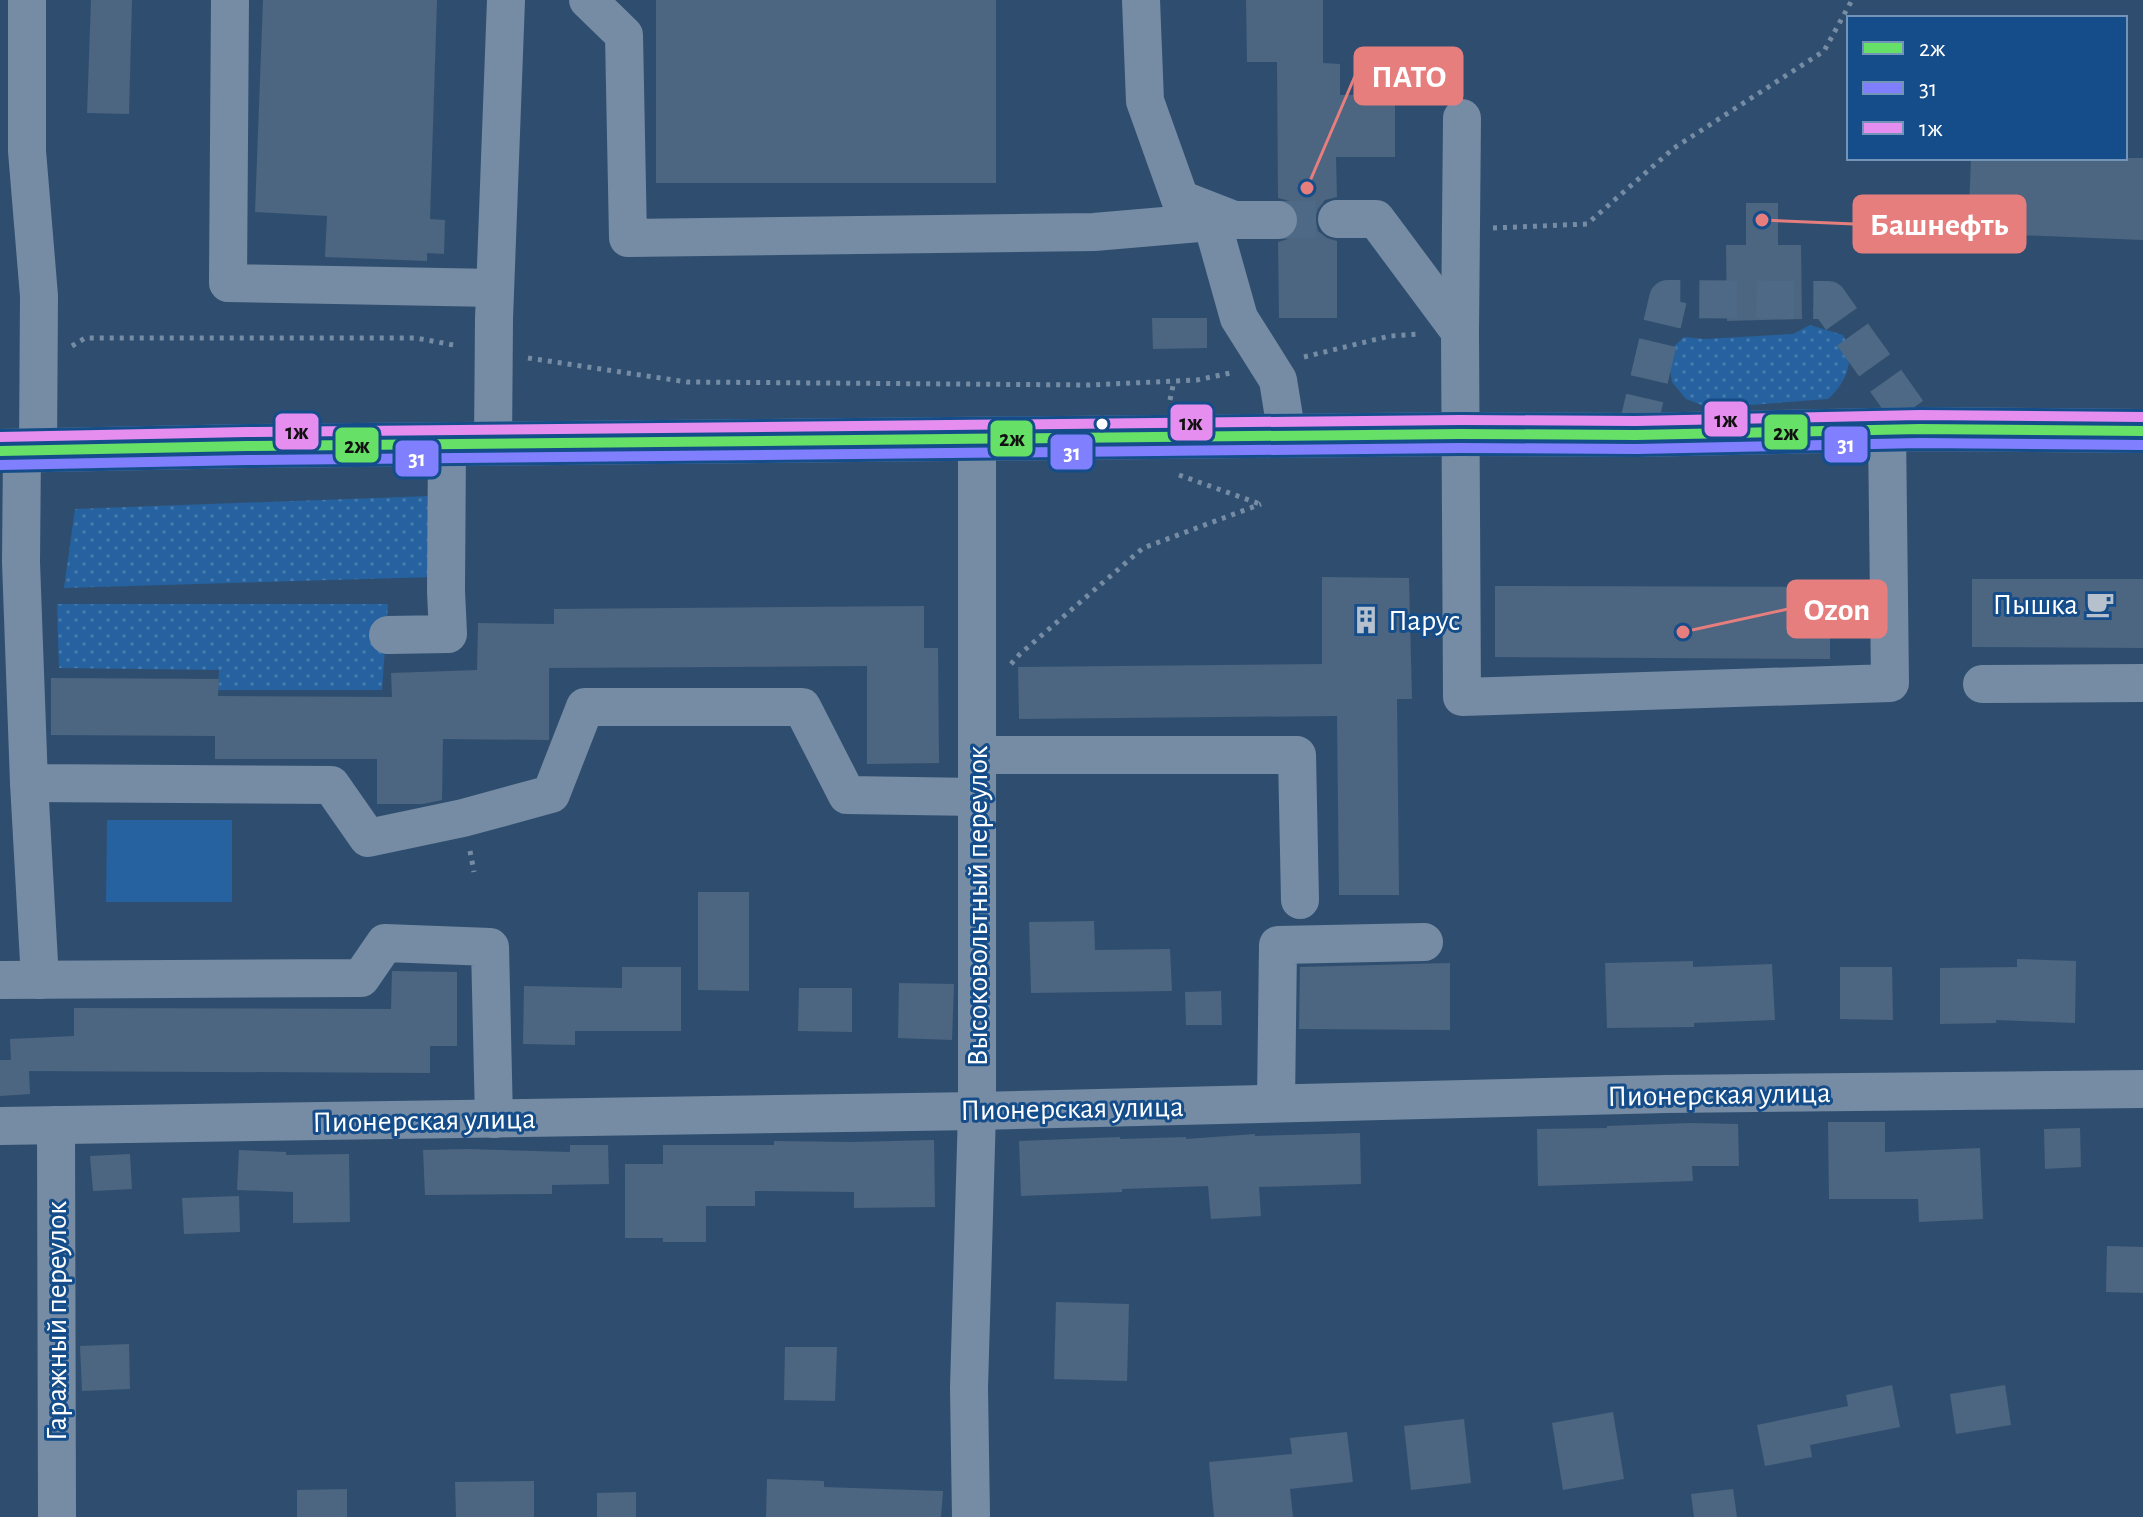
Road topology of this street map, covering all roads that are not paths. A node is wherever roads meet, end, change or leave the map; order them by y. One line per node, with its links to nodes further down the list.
1 (27, 0): 19 (street)
2 (230, 0): 10 (street)
3 (506, 0): 10 (street)
4 (588, 0): 9 (street)
5 (1141, 0): 9 (street)
6 (1462, 118): 11 (street)
7 (1337, 219): 11 (street)
8 (1278, 220): 9 (street)
9 (1223, 221): 15 (street)
10 (495, 288): 18 (street)
11 (1460, 332): 14 (street)
12 (1887, 430): 13 (main road); 14 (main road); 14 (street)
13 (2143, 431)
14 (1460, 434): 15 (main road)
15 (1287, 436): 16 (main road)
16 (977, 440): 18 (main road); 24 (street, Высоковольтный переулок)
17 (447, 444): 18 (main road); 19 (main road); 20 (street)
18 (493, 444)
19 (20, 451): 23 (street)
20 (388, 635)
21 (2143, 683): 22 (street)
22 (1982, 684)
23 (13, 708): 25 (street)
24 (977, 755): 26 (street, Высоковольтный переулок); 27 (street)
25 (29, 783): 26 (street); 30 (street)
26 (977, 797): 33 (street, Высоковольтный переулок)
27 (1300, 900)
28 (1424, 942): 32 (street)
29 (0, 980): 30 (street)
30 (40, 980): 34 (street)
31 (2143, 1089): 32 (street, Пионерская улица)
32 (1276, 1103): 33 (street, Пионерская улица)
33 (977, 1111): 34 (street, Пионерская улица); 38 (street, Высоковольтный переулок)
34 (494, 1119): 35 (street, Пионерская улица)
35 (56, 1125): 36 (street, Пионерская улица); 37 (street, Гаражный переулок)
36 (0, 1126)
37 (57, 1517)
38 (971, 1517)

